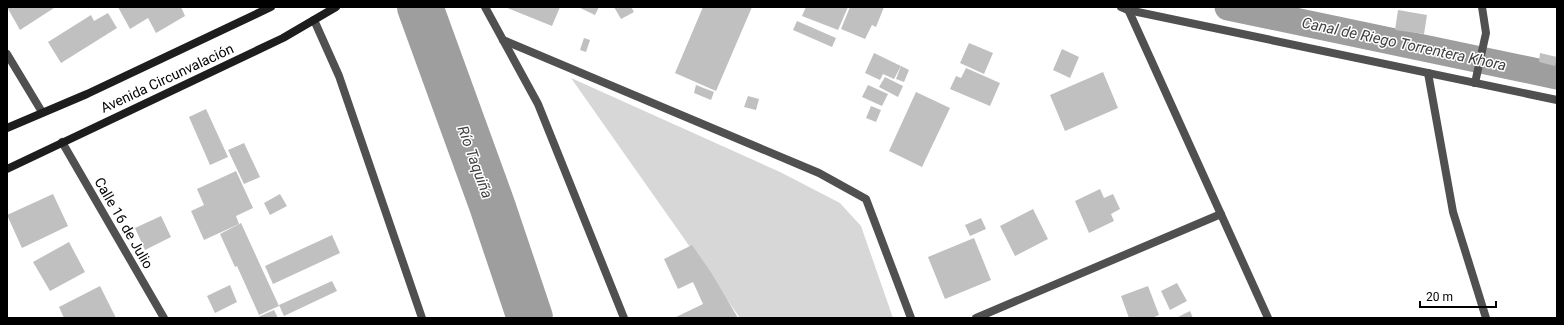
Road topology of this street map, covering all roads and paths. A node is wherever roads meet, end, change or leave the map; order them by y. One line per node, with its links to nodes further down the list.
1 (271, 7): 12 (main road, Avenida Circunvalación)
2 (336, 7): 6 (main road, Avenida Circunvalación)
3 (485, 7): 7 (street)
4 (1482, 7): 10 (street)
5 (1125, 8): 9 (street); 16 (street)
6 (314, 20): 14 (main road, Avenida Circunvalación); 18 (street)
7 (503, 40): 19 (street); 20 (street)
8 (7, 54): 12 (street)
9 (1428, 73): 10 (street); 23 (street)
10 (1475, 83): 11 (street)
11 (1557, 100)
12 (42, 112): 13 (main road, Avenida Circunvalación)
13 (7, 128)
14 (62, 142): 15 (main road, Avenida Circunvalación); 17 (street, Calle 16 de Julio)
15 (7, 169)
16 (1221, 214): 21 (street); 22 (street)
17 (164, 318)
18 (422, 318)
19 (624, 318)
20 (911, 318)
21 (976, 318)
22 (1268, 318)
23 (1486, 318)

